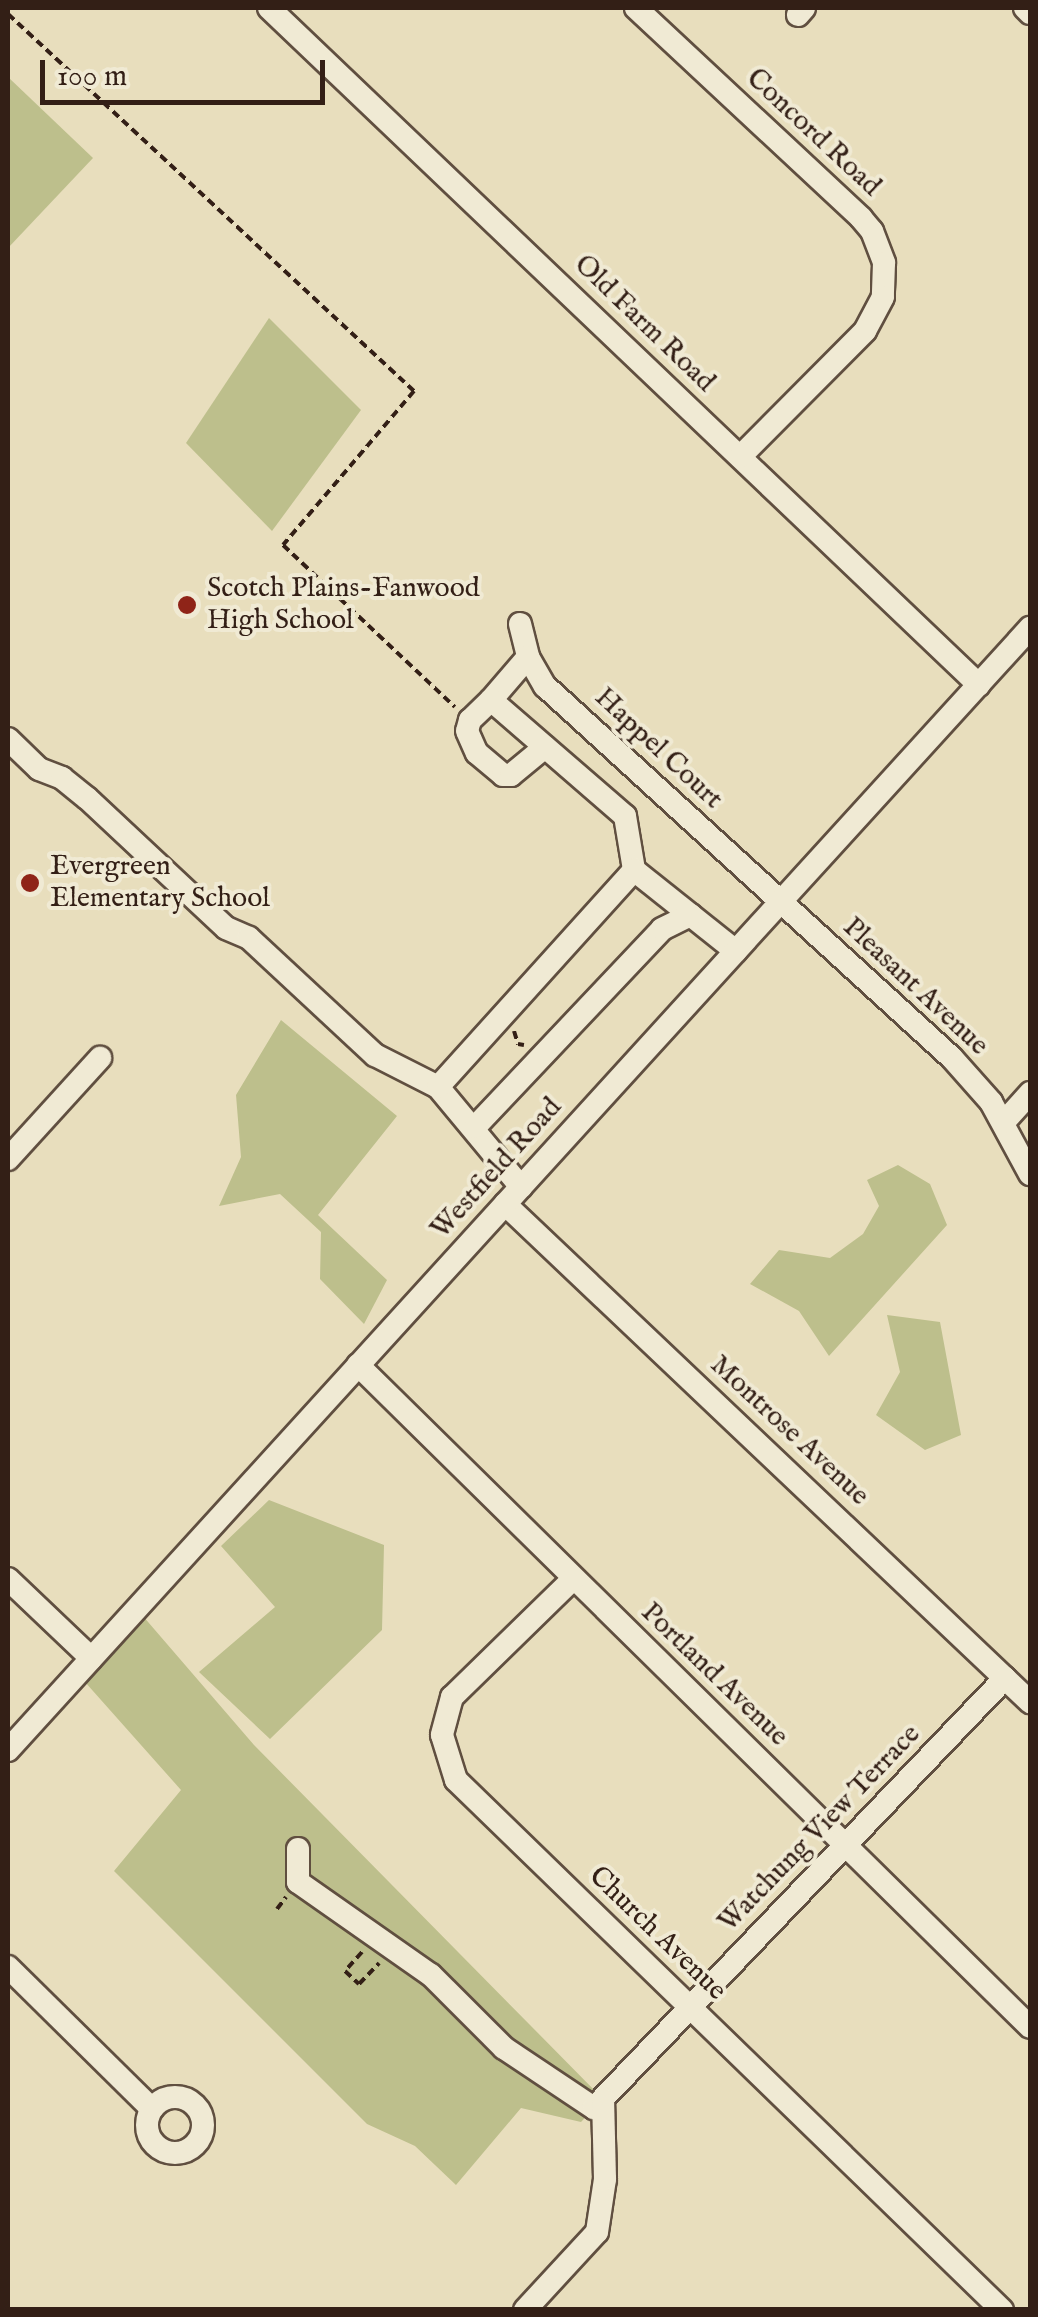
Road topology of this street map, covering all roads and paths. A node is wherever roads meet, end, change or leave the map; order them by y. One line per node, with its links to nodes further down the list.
1 (268, 8): 6 (street, Old Farm Road)
2 (636, 8): 6 (street, Concord Road)
3 (1025, 8): 4 (street)
4 (1030, 13)
5 (8, 14): 12 (path)
6 (740, 457): 10 (street, Old Farm Road)
7 (520, 624): 9 (street, Happel Court)
8 (1030, 628): 10 (street, Westfield Road)
9 (528, 656): 11 (street); 16 (street, Happel Court)
10 (979, 685): 16 (street, Westfield Road)
11 (491, 700): 12 (street); 14 (street)
12 (470, 720): 14 (street)
13 (8, 740): 20 (street, Montrose Avenue)
14 (545, 747): 15 (street)
15 (634, 870): 17 (street); 20 (street)
16 (780, 903): 18 (street, Westfield Road); 22 (street, Pleasant Avenue)
17 (690, 915): 18 (street); 23 (street)
18 (736, 951): 26 (street, Westfield Road)
19 (100, 1058): 24 (street)
20 (438, 1087): 23 (street, Montrose Avenue)
21 (1030, 1093): 22 (street)
22 (1004, 1122): 25 (street, Pleasant Avenue)
23 (476, 1127): 26 (street, Montrose Avenue)
24 (8, 1159)
25 (1030, 1174)
26 (513, 1196): 27 (street, Westfield Road); 31 (street, Montrose Avenue)
27 (358, 1365): 29 (street, Portland Avenue); 30 (street, Westfield Road)
28 (8, 1579): 30 (street)
29 (574, 1579): 34 (street, Portland Avenue); 38 (street, Church Avenue)
30 (91, 1658): 33 (street, Westfield Road)
31 (1006, 1678): 32 (street, Montrose Avenue); 34 (street, Watchung View Terrace)
32 (1030, 1702)
33 (8, 1750)
34 (846, 1846): 38 (street, Watchung View Terrace); 39 (street, Portland Avenue)
35 (298, 1849): 36 (street)
36 (386, 1956): 36 (path); 40 (street)
37 (8, 1967): 41 (street)
38 (690, 2008): 40 (street, Watchung View Terrace); 43 (street, Church Avenue)
39 (1030, 2026)
40 (599, 2103): 42 (street)
41 (152, 2108)
42 (525, 2310)
43 (1002, 2310)

